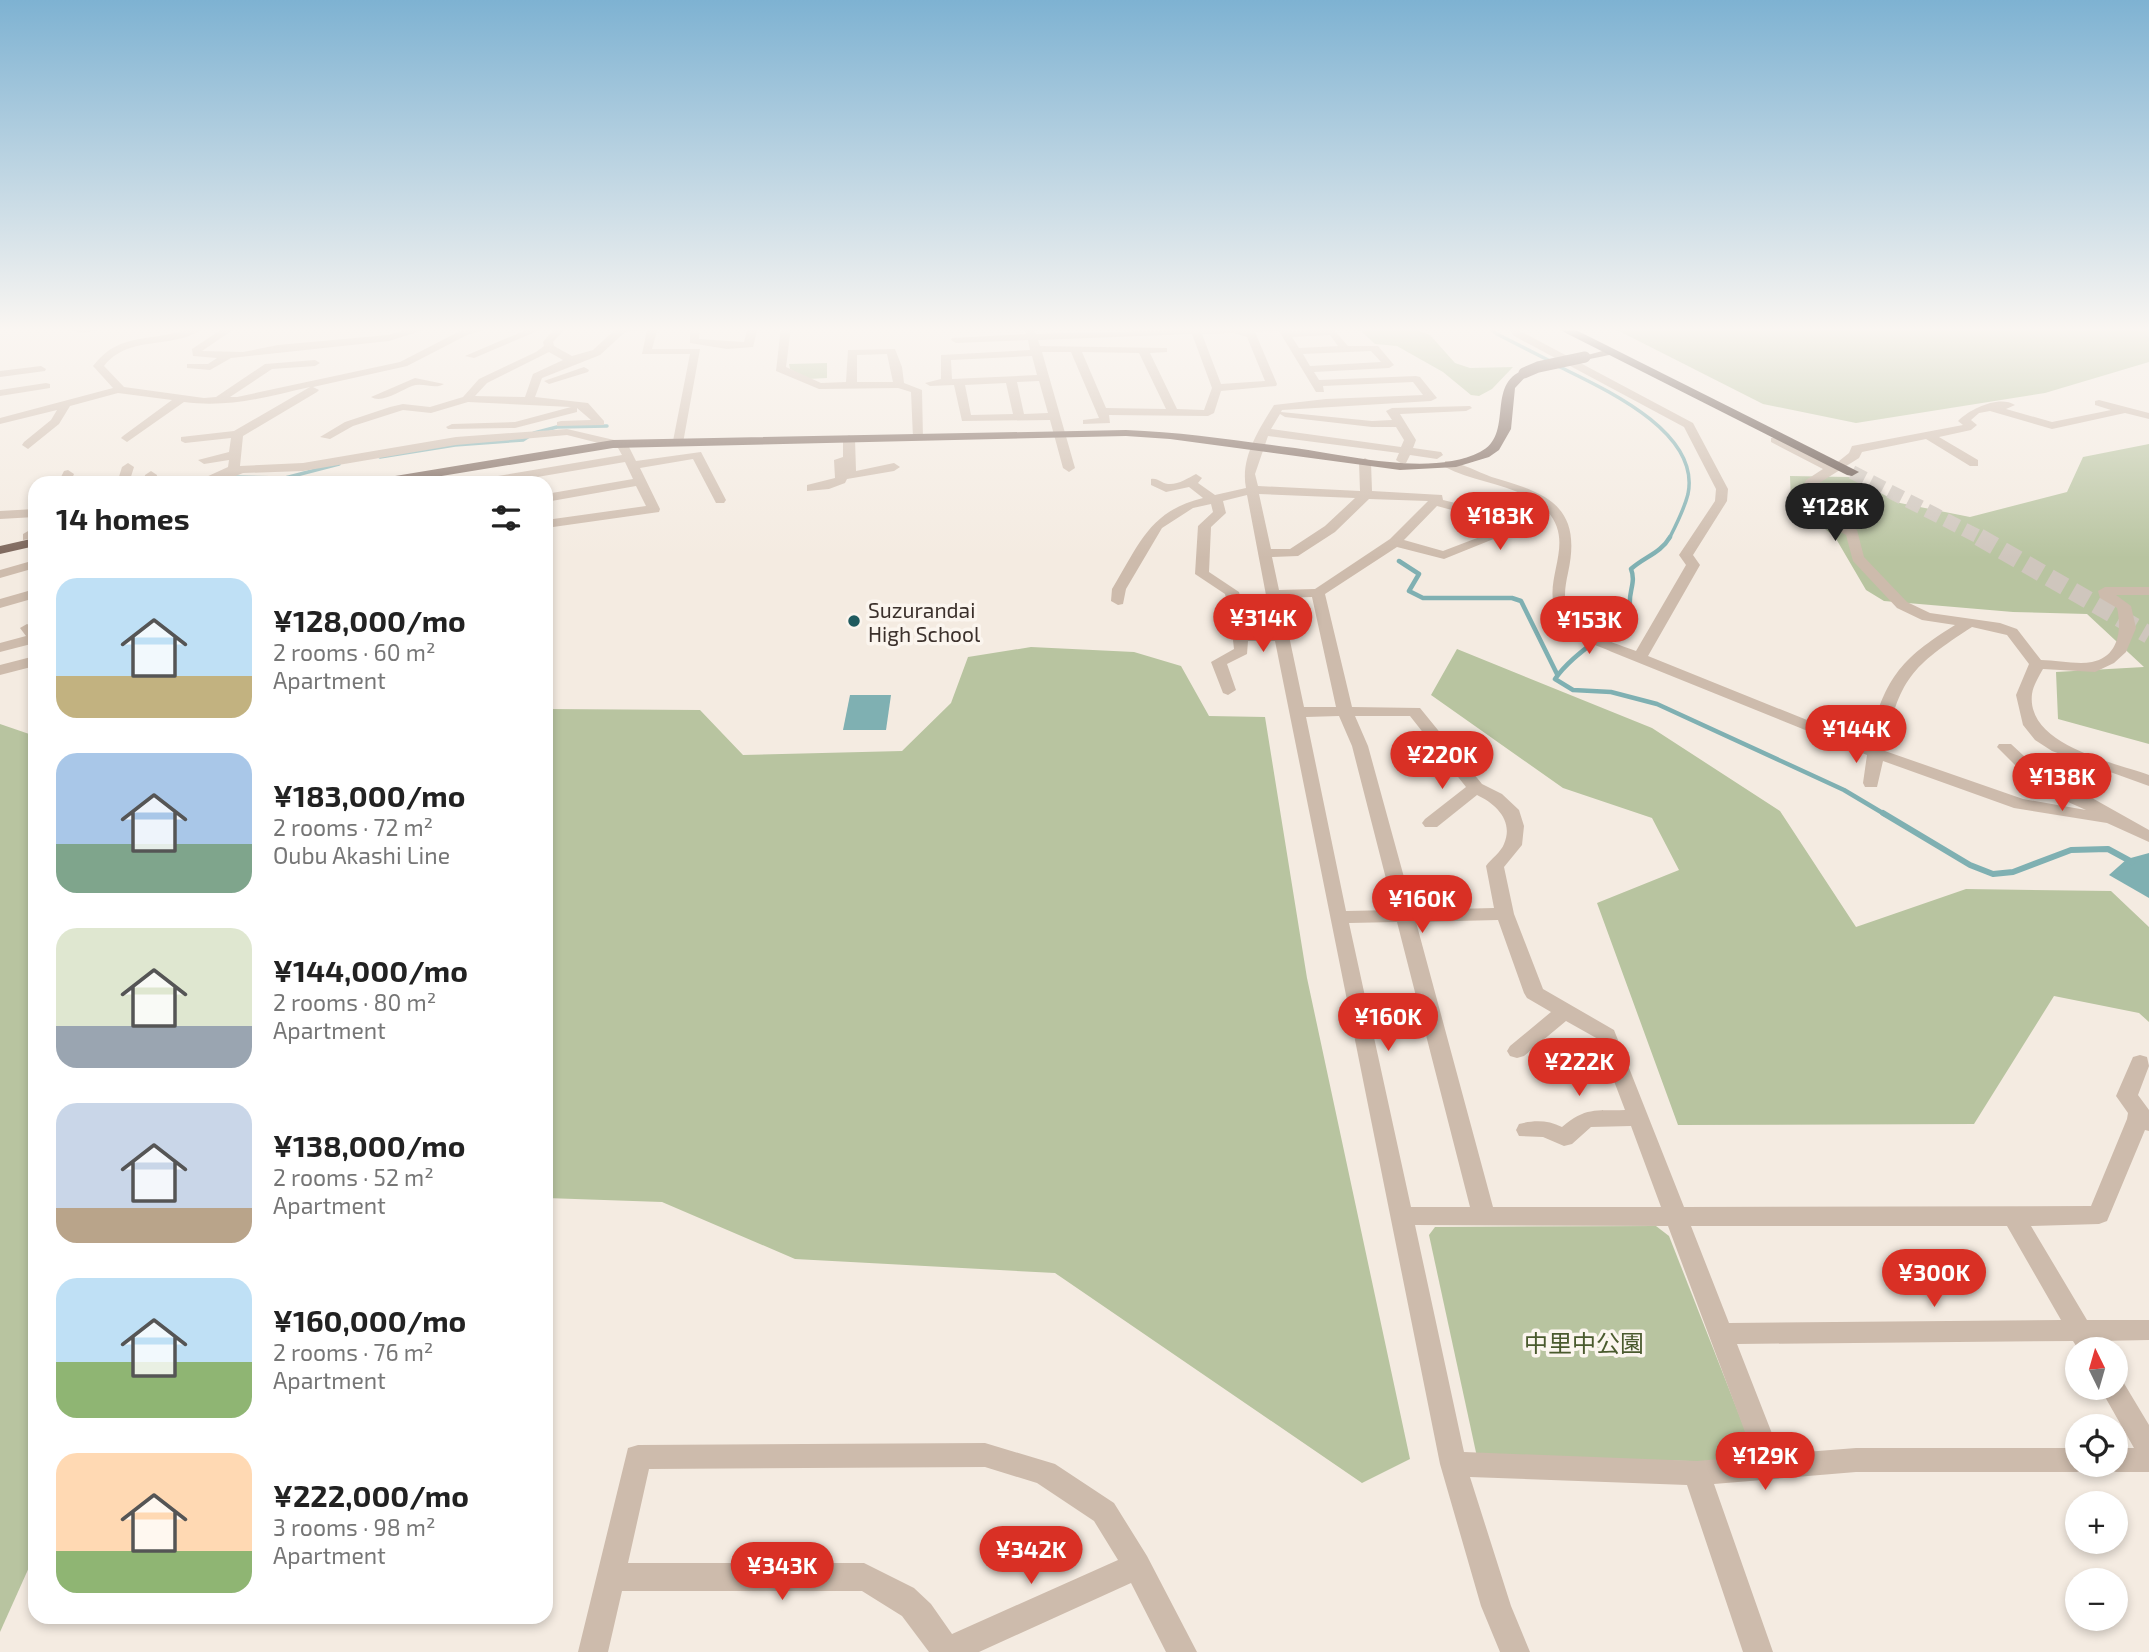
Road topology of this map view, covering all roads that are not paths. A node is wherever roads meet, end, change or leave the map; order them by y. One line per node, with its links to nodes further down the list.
1 (60, 404): 31 (street)
2 (66, 404): 47 (street)
3 (173, 404): 39 (street)
4 (289, 404): 34 (street)
5 (450, 404): 36 (street)
6 (574, 404): 20 (street)
7 (686, 404): 45 (street)
8 (917, 404): 40 (street)
9 (961, 404): 30 (street)
10 (1016, 404): 30 (street)
11 (1051, 404): 28 (street)
12 (1098, 404): 25 (street)
13 (1169, 404): 26 (street)
14 (1211, 404): 26 (street)
15 (1306, 404): 27 (street)
16 (1505, 404): 56 (main road, bridge)
17 (1650, 404): 99 (street)
18 (1714, 404): 41 (highway)
19 (2103, 404): 24 (street)
20 (584, 405): 37 (street); 48 (street)
21 (2009, 405): 23 (street)
22 (1466, 408): 33 (street)
23 (1991, 408): 24 (street); 35 (street)
24 (2124, 410): 29 (street)
25 (1101, 411): 26 (street); 32 (street)
26 (1173, 412)
27 (1275, 412): 33 (street); 44 (street)
28 (1054, 416): 30 (street); 38 (street)
29 (2149, 416)
30 (1019, 417)
31 (0, 421)
32 (1087, 422)
33 (1398, 423): 49 (street)
34 (237, 435): 42 (street); 50 (street)
35 (1927, 435): 55 (street); 58 (street)
36 (326, 437)
37 (525, 437): 46 (street); 48 (street)
38 (1060, 437): 40 (main road); 44 (main road); 61 (street)
39 (127, 438)
40 (919, 438): 43 (main road)
41 (1782, 438): 58 (highway); 92 (street)
42 (185, 439)
43 (845, 439): 45 (main road); 60 (street); 70 (street)
44 (1261, 440): 49 (street); 54 (main road); 71 (street)
45 (679, 441): 46 (main road)
46 (613, 444): 53 (street); 66 (main road)
47 (28, 445)
48 (437, 445): 65 (street)
49 (1406, 451): 51 (street); 57 (street)
50 (235, 455): 52 (street); 64 (street)
51 (1437, 455)
52 (204, 460)
53 (631, 461): 67 (street); 68 (street); 74 (street)
54 (1365, 462): 57 (main road); 72 (street)
55 (1975, 463)
56 (1449, 464): 57 (main road); 99 (street)
57 (1400, 466)
58 (1839, 466): 62 (highway)
59 (128, 467): 63 (street)
60 (894, 467)
61 (1069, 468)
62 (1852, 472)
63 (126, 476)
64 (225, 476)
65 (228, 476)
66 (419, 476)
67 (529, 476)
68 (641, 481): 73 (street); 79 (street)
69 (1156, 482): 75 (street)
70 (811, 488)
71 (1252, 490): 72 (street); 75 (street); 83 (street)
72 (1366, 495): 76 (street); 83 (street)
73 (553, 497)
74 (720, 499)
75 (1214, 499): 90 (street); 96 (street)
76 (1434, 502): 81 (street); 81 (street)
77 (28, 513): 78 (street)
78 (0, 515)
79 (553, 523)
80 (28, 538): 82 (main road)
81 (1395, 542): 87 (street)
82 (0, 551)
83 (1264, 554): 88 (street)
84 (28, 566): 85 (street)
85 (0, 574)
86 (2149, 591): 101 (street)
87 (1318, 593): 88 (street); 104 (street)
88 (1273, 594): 95 (street)
89 (28, 595): 91 (street)
90 (1118, 601)
91 (0, 604)
92 (1969, 623): 101 (street); 107 (street)
93 (28, 628): 94 (street)
94 (0, 636)
95 (1282, 636): 96 (street); 105 (street)
96 (1243, 637): 103 (street)
97 (28, 640): 98 (street)
98 (0, 648)
99 (1640, 658): 107 (street)
100 (28, 663): 102 (street)
101 (2037, 664): 108 (street)
102 (0, 670)
103 (1228, 690)
104 (1345, 711): 105 (street); 110 (street); 115 (street)
105 (1297, 712): 116 (street)
106 (2005, 747): 111 (street)
107 (1876, 753): 109 (street); 111 (street)
108 (2149, 781)
109 (1871, 783)
110 (1476, 788): 112 (street); 114 (street)
111 (2112, 820): 113 (street)
112 (1431, 823)
113 (2149, 837)
114 (1505, 914): 115 (street); 117 (street)
115 (1406, 916): 116 (street); 124 (street)
116 (1338, 917): 123 (street)
117 (1565, 1011): 118 (street); 120 (street)
118 (1517, 1051)
119 (2140, 1062): 121 (street)
120 (1638, 1118): 122 (street); 125 (street)
121 (2144, 1121): 126 (street)
122 (1527, 1130)
123 (1402, 1216): 124 (street); 137 (street)
124 (1483, 1216): 125 (street)
125 (1676, 1217): 126 (street); 128 (street)
126 (2014, 1217): 129 (street)
127 (2149, 1330): 130 (street)
128 (1720, 1334): 131 (street); 138 (street)
129 (2084, 1337)
130 (2105, 1337)
131 (2065, 1340)
132 (2120, 1400): 133 (street)
133 (2149, 1449)
134 (2065, 1460): 138 (street)
135 (2128, 1460): 136 (street)
136 (2149, 1460)
137 (1453, 1464): 139 (street); 145 (street)
138 (1772, 1468): 139 (street)
139 (1697, 1473): 146 (street)
140 (1137, 1566): 141 (street); 143 (street); 144 (street)
141 (611, 1577): 142 (street); 143 (street)
142 (593, 1652)
143 (946, 1652)
144 (1182, 1652)
145 (1515, 1652)
146 (1758, 1652)

